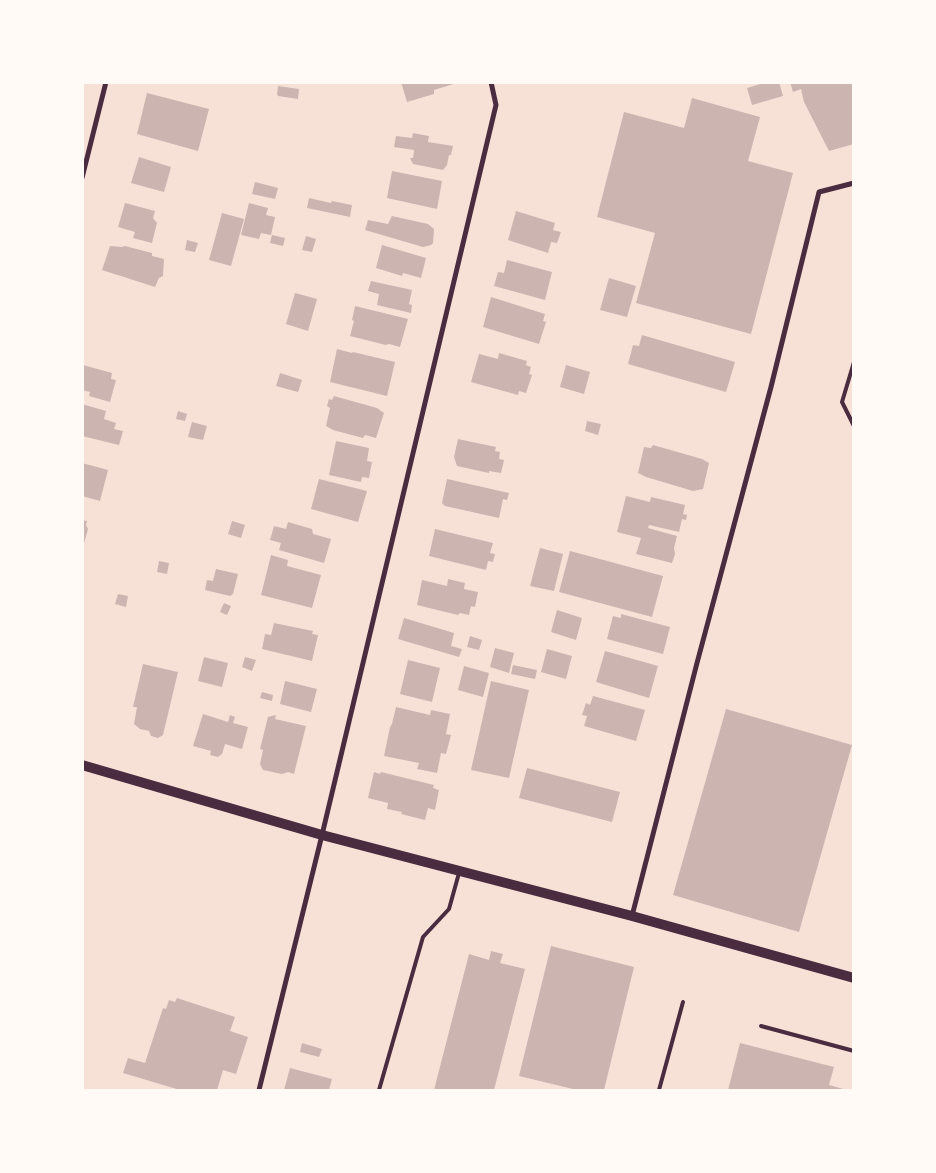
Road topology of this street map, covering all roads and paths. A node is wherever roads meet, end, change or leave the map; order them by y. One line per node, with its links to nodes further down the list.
1 (106, 82): 3 (street)
2 (491, 82): 8 (street)
3 (82, 178)
4 (854, 182): 10 (street)
5 (854, 362): 6 (lane)
6 (854, 426)
7 (82, 765): 8 (main road)
8 (322, 835): 9 (main road); 15 (street)
9 (460, 871): 10 (main road); 16 (lane)
10 (632, 916): 11 (main road)
11 (854, 978)
12 (683, 1002): 17 (lane)
13 (761, 1026): 14 (lane)
14 (854, 1051)
15 (259, 1090)
16 (378, 1090)
17 (659, 1090)

